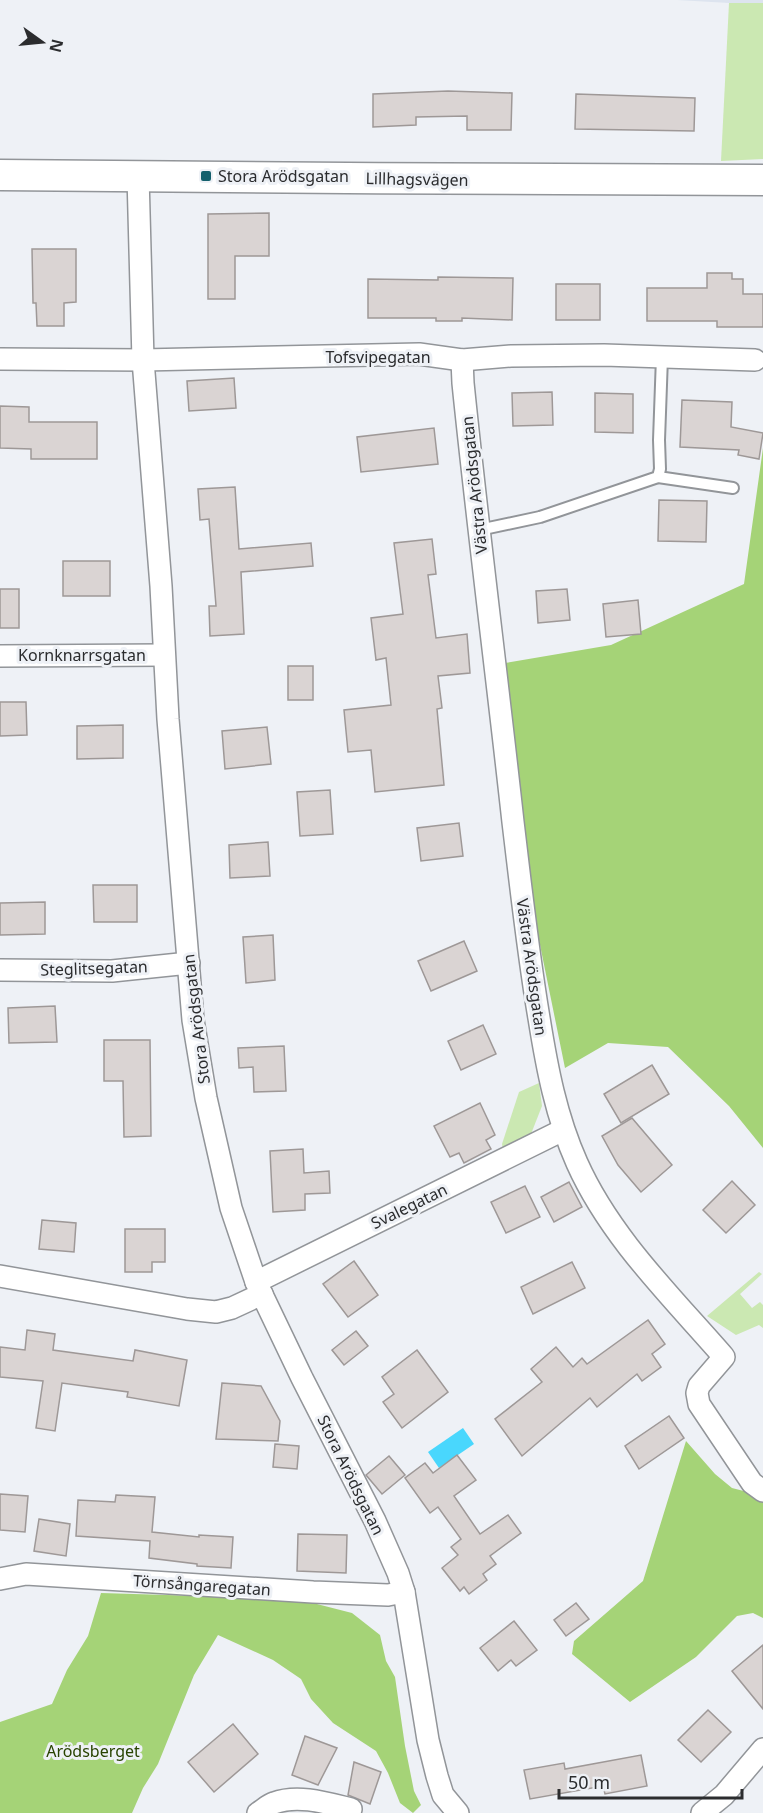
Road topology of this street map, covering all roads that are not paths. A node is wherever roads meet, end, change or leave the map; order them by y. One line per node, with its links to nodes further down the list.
1 (0, 175): 2 (street, Lillhagsvägen)
2 (138, 176): 3 (street, Lillhagsvägen); 6 (street, Stora Arödsgatan)
3 (763, 180)
4 (662, 357): 7 (street, Tofsvipegatan); 8 (street, Tofsvipegatan); 9 (lane)
5 (0, 359): 6 (street, Tofsvipegatan)
6 (143, 360): 7 (street, Tofsvipegatan); 12 (street, Stora Arödsgatan)
7 (462, 360): 11 (street, Västra Arödsgatan)
8 (755, 360)
9 (658, 477): 10 (lane); 11 (lane)
10 (733, 488)
11 (479, 530): 16 (street, Västra Arödsgatan)
12 (164, 655): 13 (street, Kornknarrsgatan); 14 (street, Stora Arödsgatan)
13 (0, 656)
14 (189, 963): 15 (street, Steglitsegatan); 18 (street, Stora Arödsgatan)
15 (0, 970)
16 (563, 1130): 18 (street, Svalegatan); 19 (street, Västra Arödsgatan)
17 (0, 1276): 18 (street, Svalegatan)
18 (259, 1288): 21 (street, Stora Arödsgatan)
19 (763, 1491)
20 (0, 1579): 21 (street, Törnsångaregatan)
21 (404, 1592): 25 (street, Stora Arödsgatan)
22 (763, 1749): 26 (street)
23 (351, 1809): 24 (street)
24 (258, 1813)
25 (458, 1813)
26 (702, 1813)

